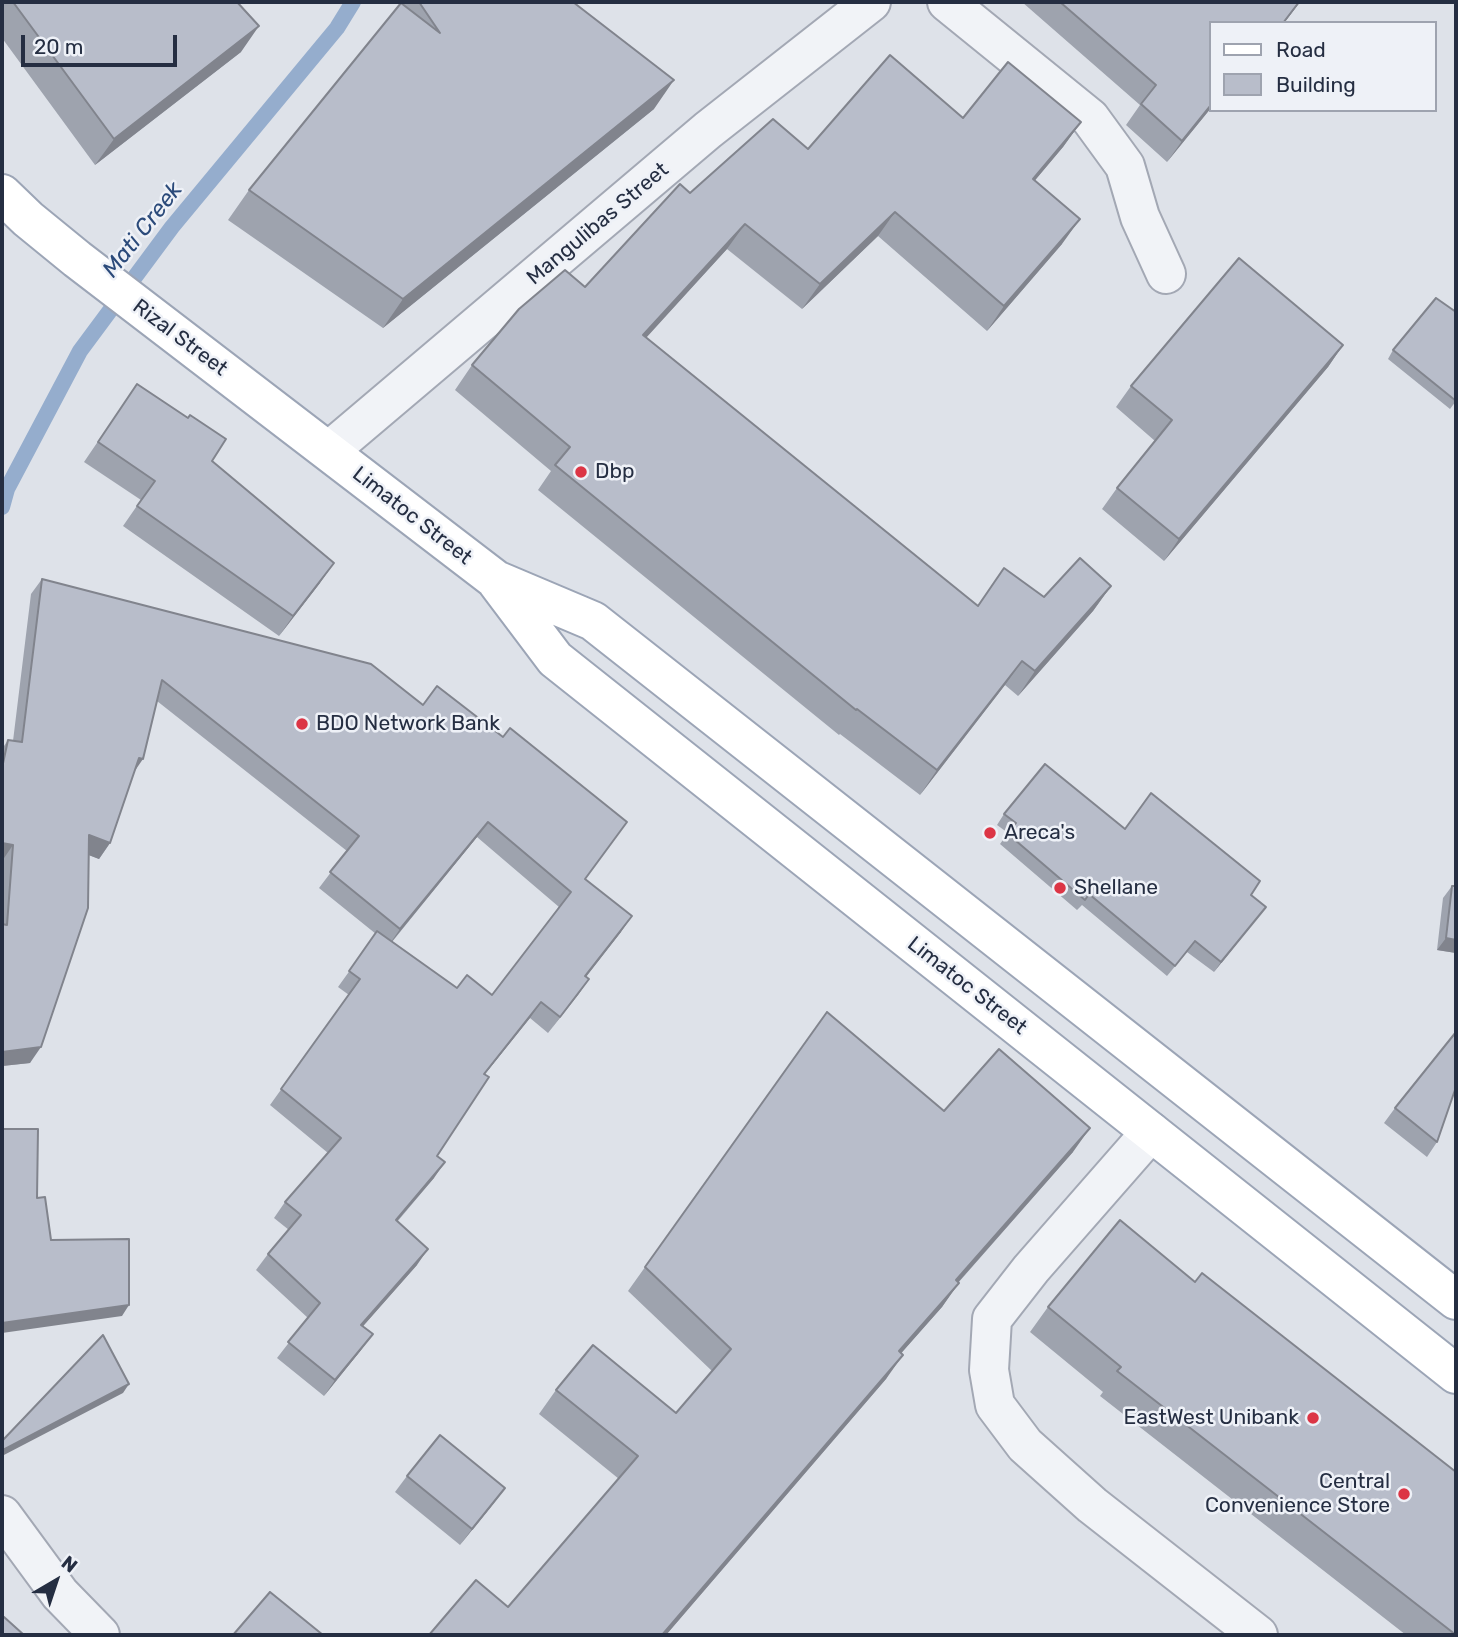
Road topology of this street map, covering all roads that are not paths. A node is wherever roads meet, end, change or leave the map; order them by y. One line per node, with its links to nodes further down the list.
1 (871, 2): 5 (street, Mangulibas Street)
2 (947, 2): 4 (street)
3 (2, 194): 5 (main road, Rizal Street)
4 (1166, 274)
5 (328, 451): 6 (main road, Limatoc Street)
6 (496, 580): 7 (main road, Limatoc Street); 8 (main road, Limatoc Street)
7 (1167, 1073): 8 (main road); 9 (main road, Limatoc Street)
8 (1142, 1124): 10 (main road, Limatoc Street); 13 (street)
9 (1456, 1300)
10 (1456, 1374)
11 (2, 1515): 12 (street)
12 (100, 1635)
13 (1258, 1635)

